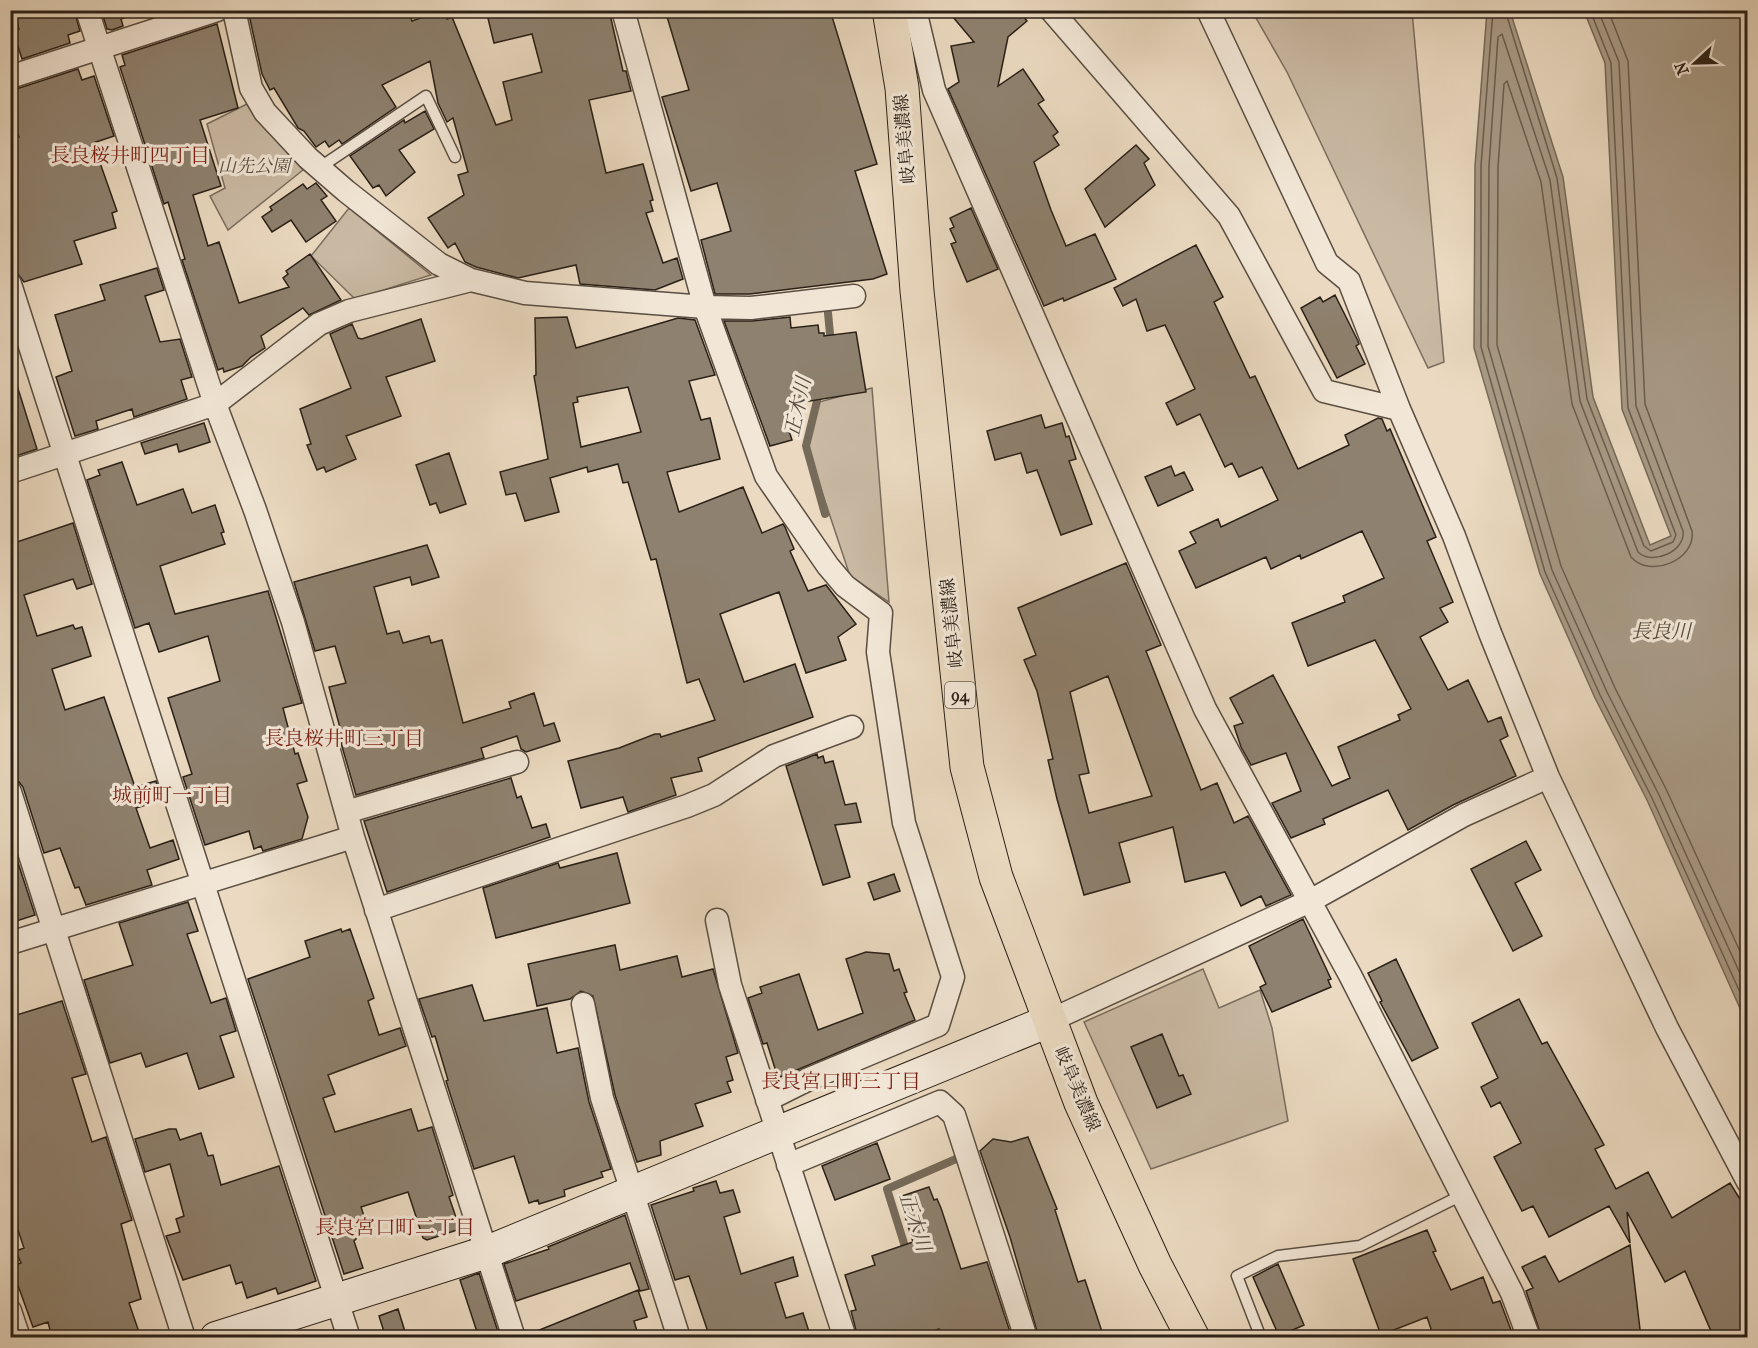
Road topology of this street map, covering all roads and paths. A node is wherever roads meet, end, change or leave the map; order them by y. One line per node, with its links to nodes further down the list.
1 (87, 10): 9 (street)
2 (217, 10): 9 (street)
3 (234, 10): 12 (street)
4 (623, 10): 16 (street)
5 (889, 10): 34 (main road, 岐阜美濃線 / 94)
6 (915, 10): 28 (street)
7 (1051, 10): 18 (street)
8 (1208, 10): 18 (street)
9 (99, 48): 10 (street); 17 (street)
10 (10, 77)
11 (455, 157): 12 (lane)
12 (319, 168): 13 (street)
13 (471, 280): 16 (street); 17 (street)
14 (10, 284): 19 (street)
15 (854, 296): 16 (street)
16 (705, 307): 35 (street)
17 (215, 404): 19 (street); 25 (street)
18 (1399, 409): 23 (street)
19 (64, 455): 20 (street); 27 (street)
20 (10, 472)
21 (852, 727): 29 (street)
22 (517, 762): 25 (street)
23 (1548, 777): 28 (street); 38 (street)
24 (10, 792): 31 (street)
25 (346, 812): 26 (street)
26 (353, 837): 27 (street); 29 (street)
27 (201, 883): 31 (street); 42 (street)
28 (1310, 901): 34 (street); 40 (street)
29 (376, 910): 41 (street)
30 (717, 920): 35 (street)
31 (54, 929): 32 (street); 45 (street)
32 (10, 943)
33 (583, 1004): 39 (street)
34 (1049, 1021): 36 (street); 52 (main road, 岐阜美濃線 / 94)
35 (767, 1100): 36 (street)
36 (778, 1133): 37 (street); 39 (street)
37 (788, 1165): 50 (street); 51 (street)
38 (1748, 1182)
39 (632, 1191): 41 (street); 49 (street)
40 (1462, 1195): 53 (lane); 54 (street)
41 (487, 1252): 42 (street); 48 (street)
42 (337, 1299): 46 (street); 47 (street)
43 (10, 1311): 44 (street)
44 (19, 1338)
45 (184, 1338)
46 (216, 1338)
47 (349, 1338)
48 (514, 1338)
49 (679, 1338)
50 (845, 1338)
51 (1026, 1338)
52 (1193, 1338)
53 (1261, 1338)
54 (1529, 1338)

